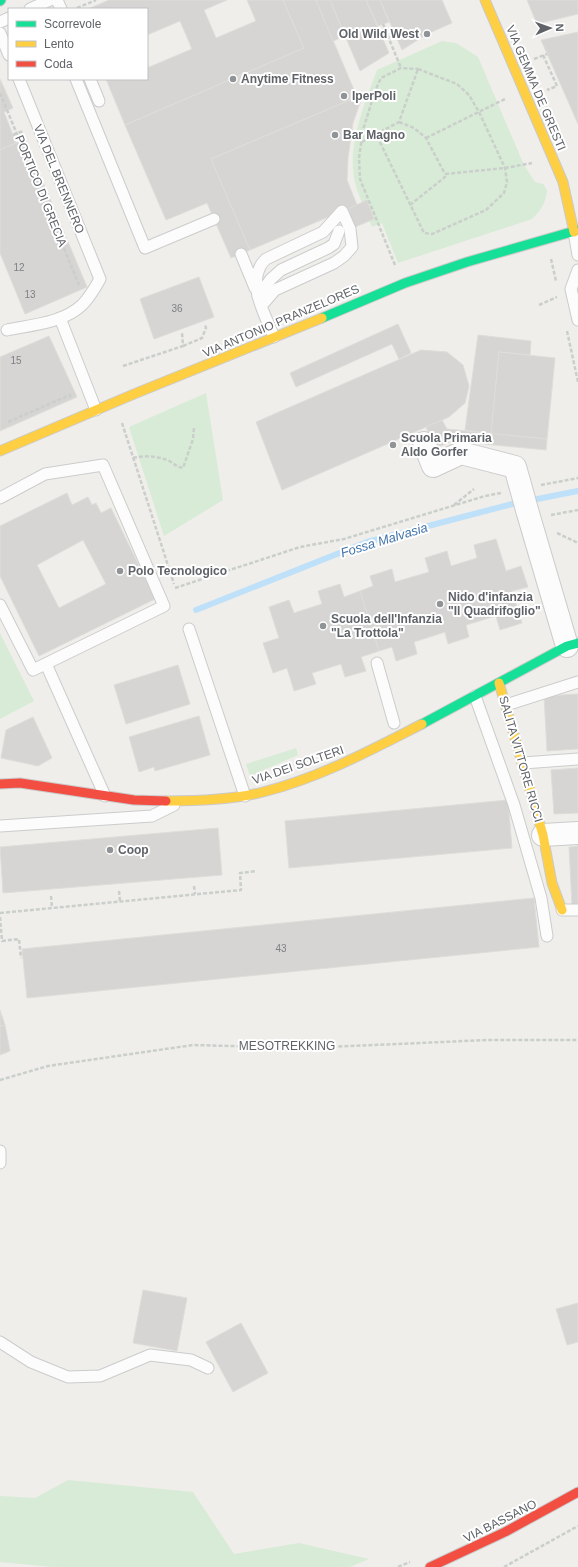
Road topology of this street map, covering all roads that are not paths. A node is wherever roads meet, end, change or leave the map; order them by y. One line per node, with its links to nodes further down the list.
1 (485, 0): 12 (street, VIA GEMMA DE GRESTI)
2 (48, 4): 3 (lane)
3 (34, 8)
4 (0, 33): 5 (lane)
5 (8, 53)
6 (19, 80): 17 (lane, VIA DEL BRENNERO)
7 (76, 80): 10 (lane)
8 (90, 80): 9 (lane)
9 (99, 101)
10 (214, 220)
11 (339, 231): 16 (lane)
12 (576, 231): 14 (lane); 20 (street, VIA ANTONIO PRANZELORES)
13 (241, 254): 16 (lane)
14 (578, 255)
15 (578, 270): 18 (lane)
16 (260, 300): 16 (lane); 20 (lane)
17 (60, 318): 19 (lane); 21 (lane)
18 (578, 320)
19 (7, 330)
20 (274, 337): 21 (street, VIA ANTONIO PRANZELORES)
21 (96, 410): 23 (street, VIA ANTONIO PRANZELORES)
22 (424, 443): 27 (street, bridge)
23 (0, 451)
24 (0, 498): 29 (lane)
25 (0, 604): 29 (lane)
26 (189, 629): 39 (lane)
27 (572, 645): 31 (street, VIA DEI SOLTERI)
28 (377, 663): 34 (lane)
29 (46, 664): 38 (lane)
30 (578, 682): 33 (lane)
31 (499, 683): 32 (street, VIA DEI SOLTERI); 33 (street, SALITA VITTORE RICCI)
32 (475, 696): 39 (street, VIA DEI SOLTERI); 46 (lane)
33 (506, 705): 36 (street, SALITA VITTORE RICCI)
34 (394, 723)
35 (578, 760): 36 (lane)
36 (523, 763): 43 (street, SALITA VITTORE RICCI)
37 (0, 784): 38 (street, VIA DEI SOLTERI)
38 (105, 796): 40 (street, VIA DEI SOLTERI)
39 (245, 796): 40 (street, VIA DEI SOLTERI)
40 (181, 801): 41 (lane)
41 (0, 826)
42 (578, 833): 43 (street, SALITA VITTORE RICCI)
43 (543, 835): 44 (street, SALITA VITTORE RICCI)
44 (562, 910): 45 (lane, SALITA VITTORE RICCI)
45 (578, 910)
46 (547, 936)
47 (0, 1151): 48 (lane)
48 (0, 1162)
49 (0, 1342): 50 (lane)
50 (208, 1368)
51 (578, 1492): 53 (street, VIA BASSANO)
52 (578, 1495): 53 (street)
53 (547, 1510): 54 (street, VIA BASSANO)
54 (430, 1567)

